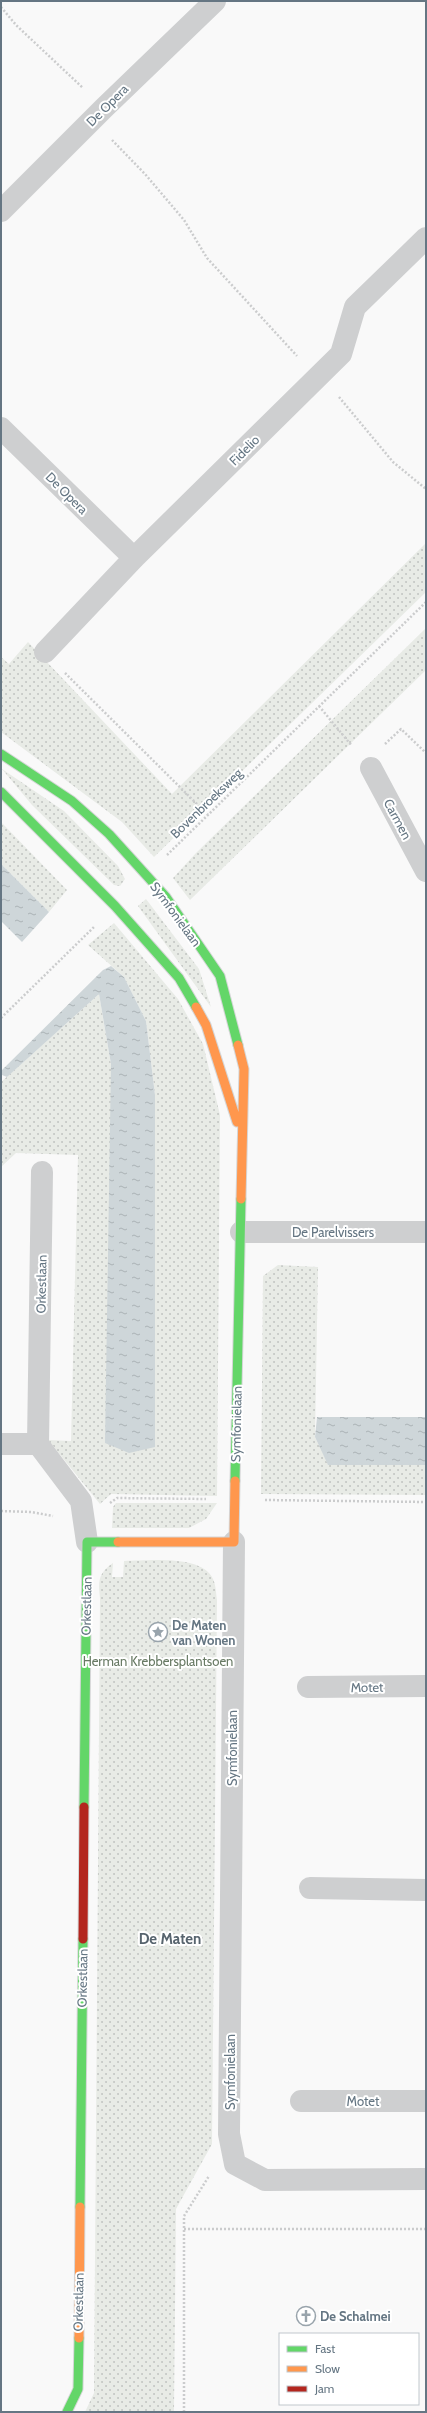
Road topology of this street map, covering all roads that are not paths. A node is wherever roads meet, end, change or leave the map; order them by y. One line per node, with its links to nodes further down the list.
1 (215, 1): 2 (street, De Opera)
2 (1, 211)
3 (426, 238): 5 (street, Fidelio)
4 (1, 428): 5 (street, De Opera)
5 (134, 558): 6 (street, Fidelio)
6 (45, 652)
7 (1, 754): 11 (street, Symfonielaan)
8 (368, 765): 10 (street, Carmen)
9 (1, 792): 11 (street, Symfonielaan)
10 (426, 871)
11 (241, 1136): 13 (street, Symfonielaan)
12 (42, 1172): 16 (street, Orkestlaan)
13 (241, 1232): 14 (street, De Parelvissers); 18 (street, Symfonielaan)
14 (426, 1232)
15 (1, 1444): 16 (street)
16 (38, 1444): 17 (street, Orkestlaan)
17 (87, 1542): 18 (street); 26 (street, Orkestlaan)
18 (234, 1542): 25 (street, Symfonielaan)
19 (426, 1686): 20 (street, Motet)
20 (308, 1687)
21 (310, 1888): 22 (street)
22 (426, 1890)
23 (301, 2101): 24 (street, Motet)
24 (426, 2101)
25 (426, 2179)
26 (67, 2412)

